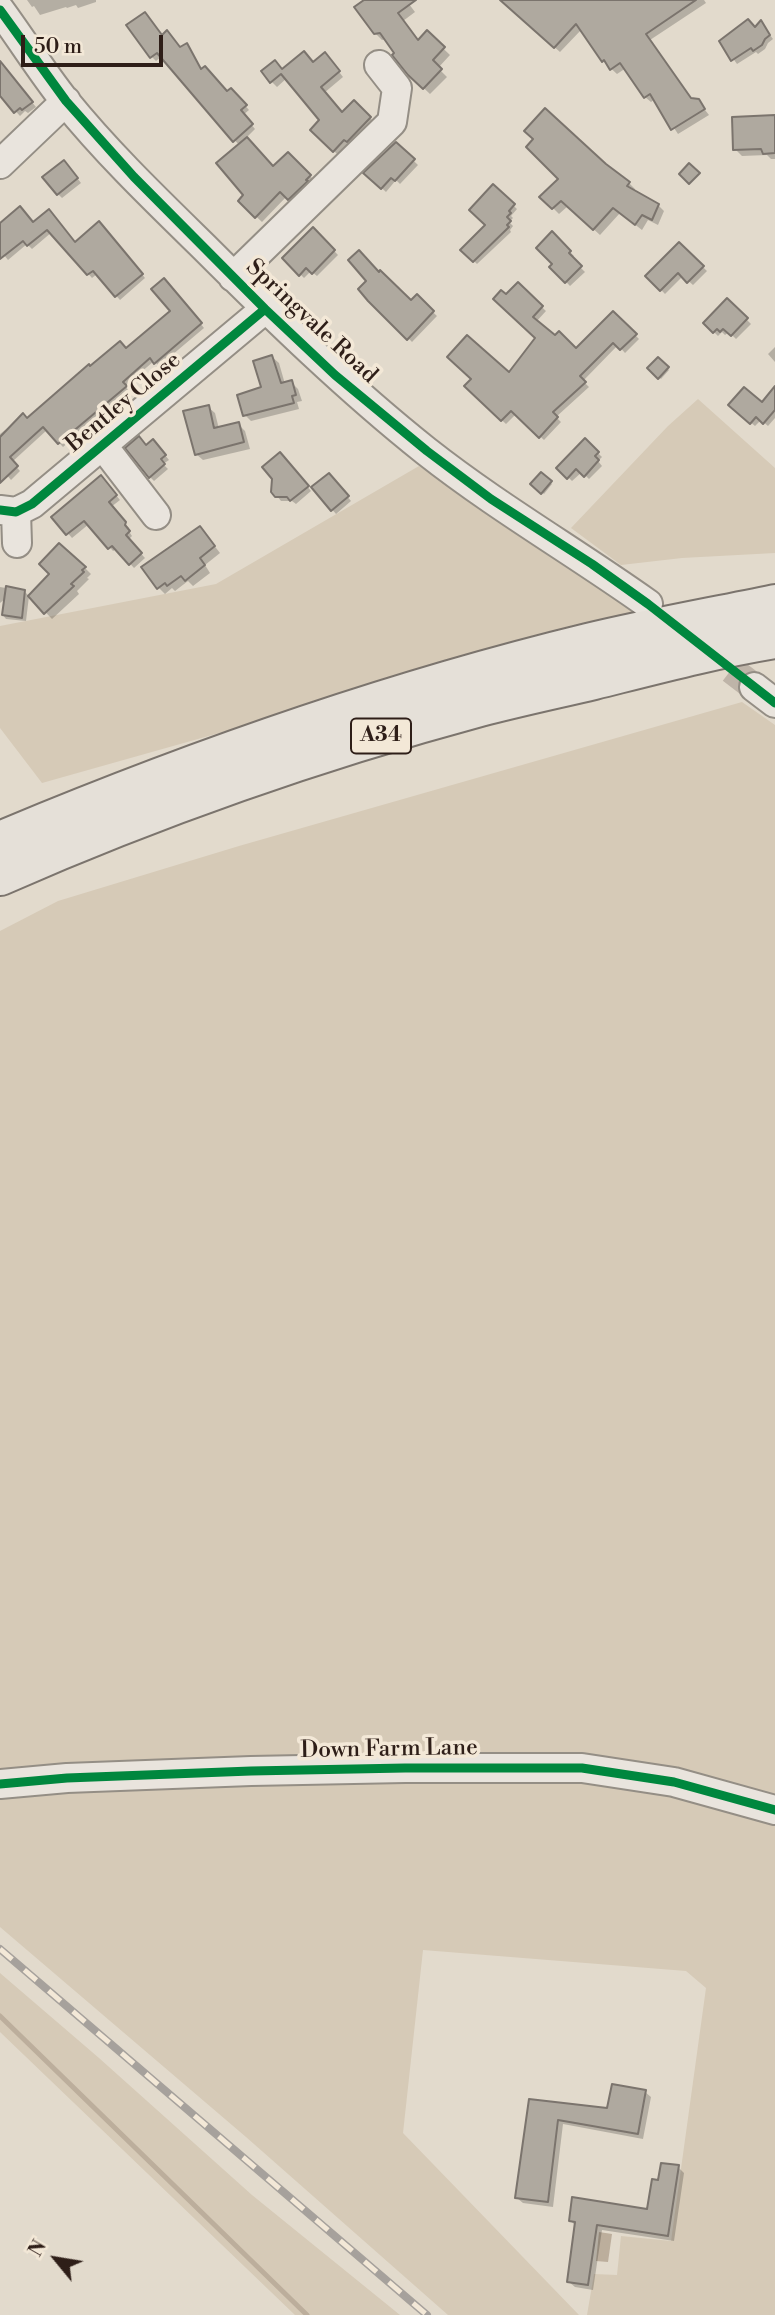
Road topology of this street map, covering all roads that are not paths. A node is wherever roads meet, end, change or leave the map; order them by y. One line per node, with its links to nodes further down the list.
1 (0, 10): 3 (street, Springvale Road)
2 (379, 65): 5 (street)
3 (66, 101): 4 (street); 5 (street, Springvale Road)
4 (0, 163)
5 (233, 277): 6 (street, Springvale Road)
6 (265, 309): 7 (street, Bentley Close); 11 (street, Springvale Road)
7 (103, 446): 8 (street, Bentley Close); 9 (street)
8 (8, 511): 10 (street, Bentley Close)
9 (156, 515)
10 (17, 543)
11 (649, 604)
12 (775, 604): 14 (highway, A34)
13 (775, 639): 15 (highway, A34)
14 (0, 841)
15 (0, 876)
16 (0, 1784): 17 (street, Down Farm Lane)
17 (775, 1810)

